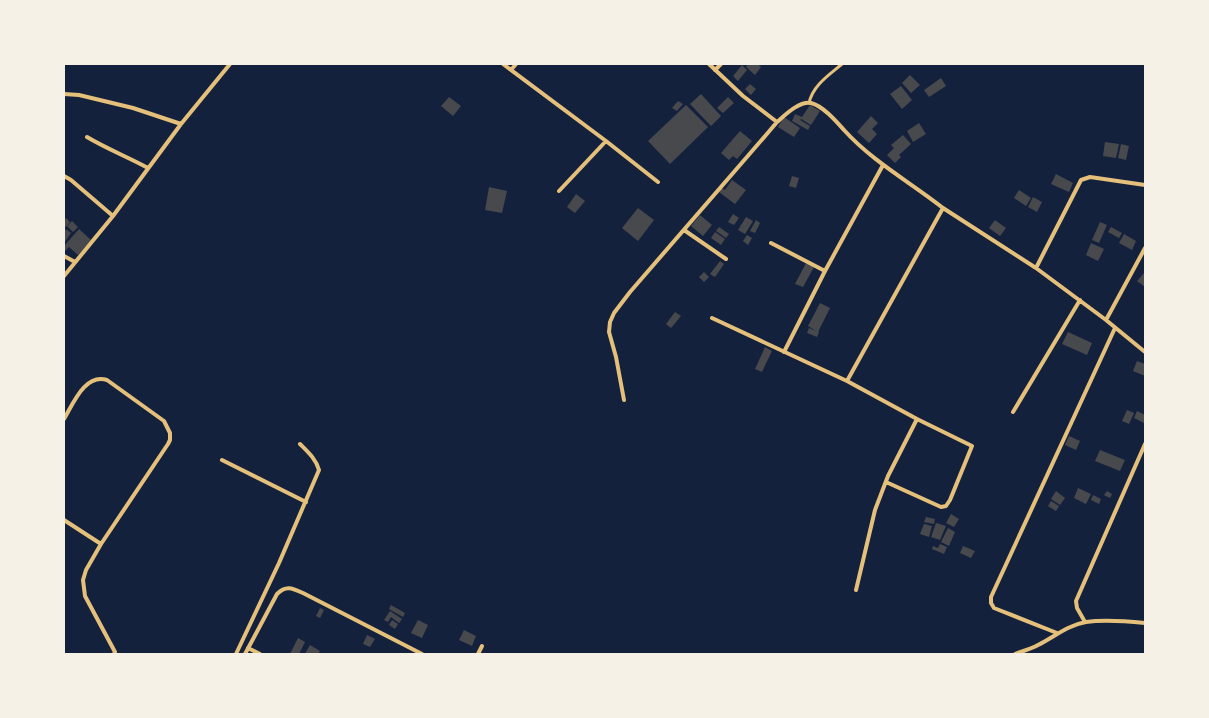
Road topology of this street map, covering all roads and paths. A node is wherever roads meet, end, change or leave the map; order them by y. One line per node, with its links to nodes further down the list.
1 (229, 64): 12 (street)
2 (503, 64): 7 (street)
3 (516, 64): 7 (street)
4 (709, 64): 8 (street)
5 (721, 64): 8 (street)
6 (842, 64): 10 (lane)
7 (511, 70): 14 (street)
8 (715, 70): 11 (street)
9 (64, 94): 12 (street)
10 (809, 103): 11 (street); 15 (street)
11 (777, 122): 23 (street)
12 (181, 124): 16 (street)
13 (87, 137): 16 (street)
14 (606, 141): 18 (street); 20 (street)
15 (883, 165): 21 (street); 30 (street)
16 (148, 168): 22 (street)
17 (64, 176): 22 (street)
18 (658, 182)
19 (1145, 185): 29 (street)
20 (559, 191)
21 (943, 208): 29 (street); 38 (street)
22 (113, 216): 28 (street)
23 (684, 230): 27 (street); 39 (street)
24 (771, 243): 30 (street)
25 (1145, 248): 34 (street)
26 (64, 256): 28 (street)
27 (726, 260)
28 (75, 262): 31 (street)
29 (1036, 268): 32 (street)
30 (826, 271): 36 (street)
31 (64, 276)
32 (1080, 300): 34 (street); 40 (street)
33 (712, 318): 36 (street)
34 (1106, 320): 35 (street)
35 (1115, 328): 37 (street); 53 (street)
36 (784, 352): 38 (street)
37 (1145, 352)
38 (846, 381): 41 (street)
39 (624, 400)
40 (1013, 412)
41 (917, 419): 46 (street); 46 (street)
42 (64, 420): 49 (street)
43 (300, 444): 47 (street)
44 (1145, 444): 51 (street)
45 (222, 460): 47 (street)
46 (886, 482): 50 (street)
47 (306, 502): 57 (street)
48 (64, 520): 49 (street)
49 (101, 544): 56 (street)
50 (856, 590)
51 (1085, 622): 52 (street); 53 (street)
52 (1145, 623)
53 (1057, 633): 62 (street)
54 (482, 646): 61 (street)
55 (248, 648): 58 (street); 59 (street); 60 (street)
56 (114, 654)
57 (236, 654)
58 (245, 654)
59 (260, 654)
60 (422, 654)
61 (478, 654)
62 (1015, 654)

